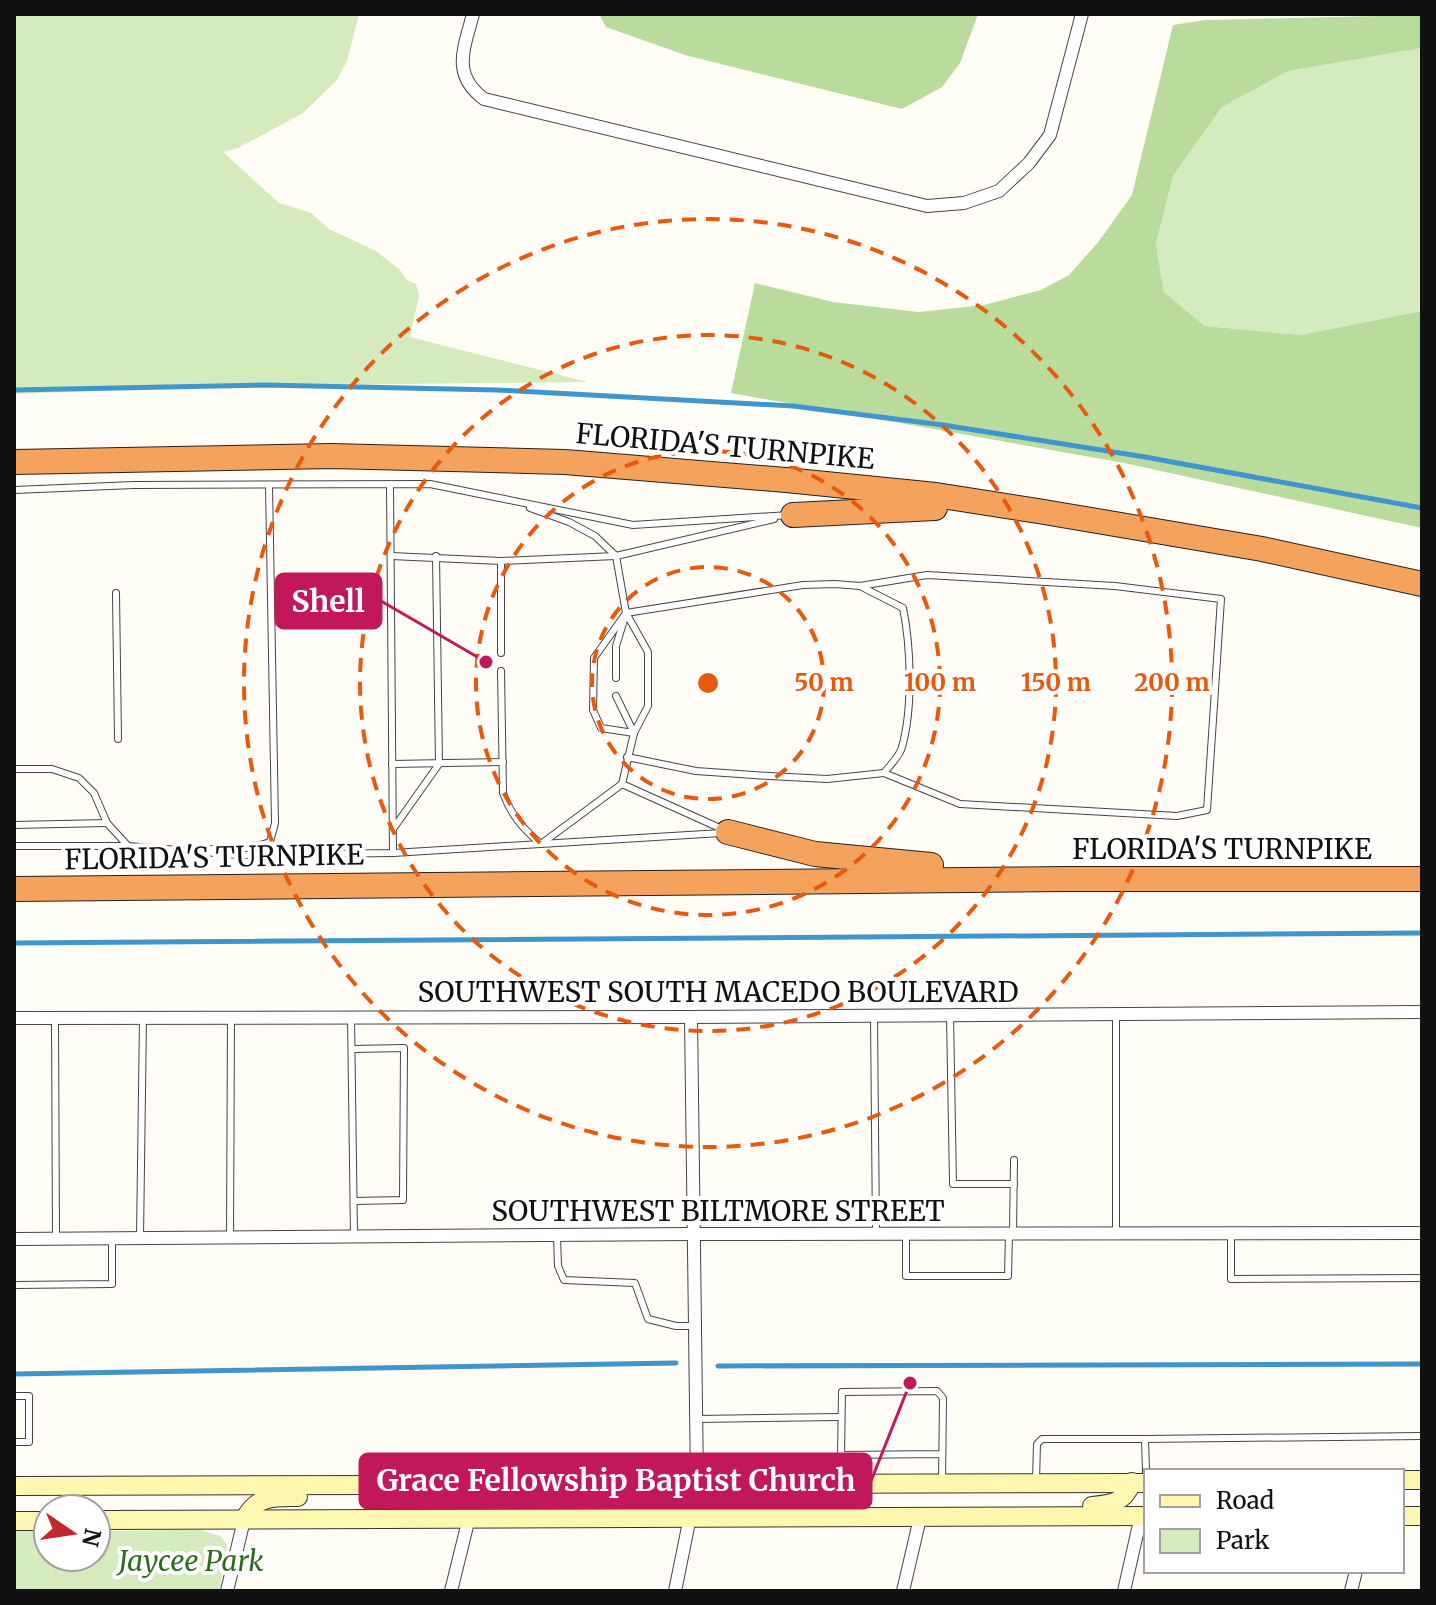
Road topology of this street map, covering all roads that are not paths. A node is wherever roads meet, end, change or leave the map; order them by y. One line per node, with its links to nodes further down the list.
1 (473, 14): 2 (street)
2 (1082, 14)
3 (14, 462): 8 (highway, FLORIDA'S TURNPIKE)
4 (269, 485): 5 (lane); 6 (lane); 38 (lane)
5 (390, 485): 7 (lane); 10 (lane)
6 (14, 490)
7 (504, 500): 9 (lane); 12 (lane)
8 (1038, 511): 9 (highway); 14 (highway, FLORIDA'S TURNPIKE)
9 (793, 515): 12 (lane)
10 (391, 556): 11 (lane); 26 (lane)
11 (436, 556): 13 (lane); 27 (lane)
12 (616, 556): 13 (lane); 17 (lane)
13 (501, 561): 18 (lane)
14 (1422, 584)
15 (860, 586): 17 (lane); 29 (lane); 29 (lane)
16 (116, 593): 23 (lane)
17 (626, 613): 20 (lane); 22 (lane); 22 (lane)
18 (501, 653)
19 (501, 671): 25 (lane)
20 (616, 678)
21 (616, 696): 22 (lane)
22 (634, 733): 24 (lane)
23 (118, 739)
24 (627, 757): 29 (lane); 30 (lane)
25 (503, 762): 27 (lane); 35 (lane)
26 (392, 764): 27 (lane); 33 (lane)
27 (439, 764): 33 (lane)
28 (14, 769): 31 (lane)
29 (884, 773)
30 (622, 784): 34 (lane); 35 (lane)
31 (107, 823): 32 (lane); 37 (lane)
32 (14, 825)
33 (393, 829): 39 (lane)
34 (728, 832): 35 (lane); 40 (highway)
35 (541, 844): 39 (lane)
36 (14, 846): 37 (lane)
37 (128, 846): 38 (lane)
38 (205, 851): 39 (lane)
39 (393, 853)
40 (1067, 879): 41 (highway, FLORIDA'S TURNPIKE); 42 (highway, FLORIDA'S TURNPIKE)
41 (1422, 879)
42 (14, 889)
43 (1422, 1012): 44 (street, SOUTHWEST SOUTH MACEDO BOULEVARD)
44 (1116, 1014): 45 (street, SOUTHWEST SOUTH MACEDO BOULEVARD); 63 (lane)
45 (950, 1015): 46 (street, SOUTHWEST SOUTH MACEDO BOULEVARD); 55 (lane)
46 (874, 1016): 50 (street, SOUTHWEST SOUTH MACEDO BOULEVARD); 60 (lane)
47 (143, 1017): 48 (street, SOUTHWEST SOUTH MACEDO BOULEVARD); 52 (street, SOUTHWEST SOUTH MACEDO BOULEVARD); 69 (lane)
48 (231, 1017): 49 (street, SOUTHWEST SOUTH MACEDO BOULEVARD); 66 (lane)
49 (351, 1017): 50 (street, SOUTHWEST SOUTH MACEDO BOULEVARD); 53 (lane)
50 (691, 1017): 59 (street)
51 (14, 1018): 52 (street, SOUTHWEST SOUTH MACEDO BOULEVARD)
52 (55, 1018): 67 (lane)
53 (352, 1049): 56 (lane); 56 (lane)
54 (1014, 1160): 55 (lane)
55 (1014, 1184): 62 (lane)
56 (354, 1201): 65 (lane)
57 (1231, 1233): 58 (street, SOUTHWEST BILTMORE STREET); 63 (street, SOUTHWEST BILTMORE STREET); 71 (lane)
58 (1422, 1233)
59 (693, 1234): 60 (street, SOUTHWEST BILTMORE STREET); 64 (street, SOUTHWEST BILTMORE STREET); 73 (street)
60 (876, 1234): 61 (street, SOUTHWEST BILTMORE STREET)
61 (906, 1234): 62 (street, SOUTHWEST BILTMORE STREET); 62 (lane)
62 (1011, 1234): 63 (street, SOUTHWEST BILTMORE STREET)
63 (1116, 1234)
64 (557, 1235): 65 (street, SOUTHWEST BILTMORE STREET); 73 (lane)
65 (354, 1236): 66 (street, SOUTHWEST BILTMORE STREET)
66 (230, 1237): 69 (street, SOUTHWEST BILTMORE STREET)
67 (56, 1238): 68 (street, SOUTHWEST BILTMORE STREET); 70 (street, SOUTHWEST BILTMORE STREET)
68 (112, 1238): 69 (street, SOUTHWEST BILTMORE STREET); 72 (lane)
69 (140, 1238)
70 (14, 1239)
71 (1422, 1278)
72 (14, 1285)
73 (694, 1326): 76 (street)
74 (14, 1396): 79 (lane)
75 (840, 1417): 76 (lane); 80 (lane); 80 (lane)
76 (696, 1419): 82 (street)
77 (1422, 1436): 78 (lane)
78 (1145, 1439): 81 (lane); 84 (lane)
79 (14, 1442)
80 (941, 1454): 83 (lane)
81 (1141, 1479): 84 (main road); 91 (main road)
82 (697, 1483): 83 (main road); 85 (main road); 89 (street)
83 (942, 1483): 84 (main road)
84 (1036, 1483)
85 (424, 1485): 86 (main road); 93 (main road)
86 (14, 1486)
87 (1144, 1514): 91 (main road); 98 (street)
88 (469, 1518): 89 (main road); 93 (main road); 95 (street)
89 (692, 1518): 90 (main road); 96 (street)
90 (920, 1518): 91 (main road); 97 (street)
91 (961, 1518)
92 (112, 1520): 93 (main road)
93 (244, 1520): 94 (street)
94 (227, 1591)
95 (451, 1591)
96 (675, 1591)
97 (903, 1591)
98 (1124, 1591)

